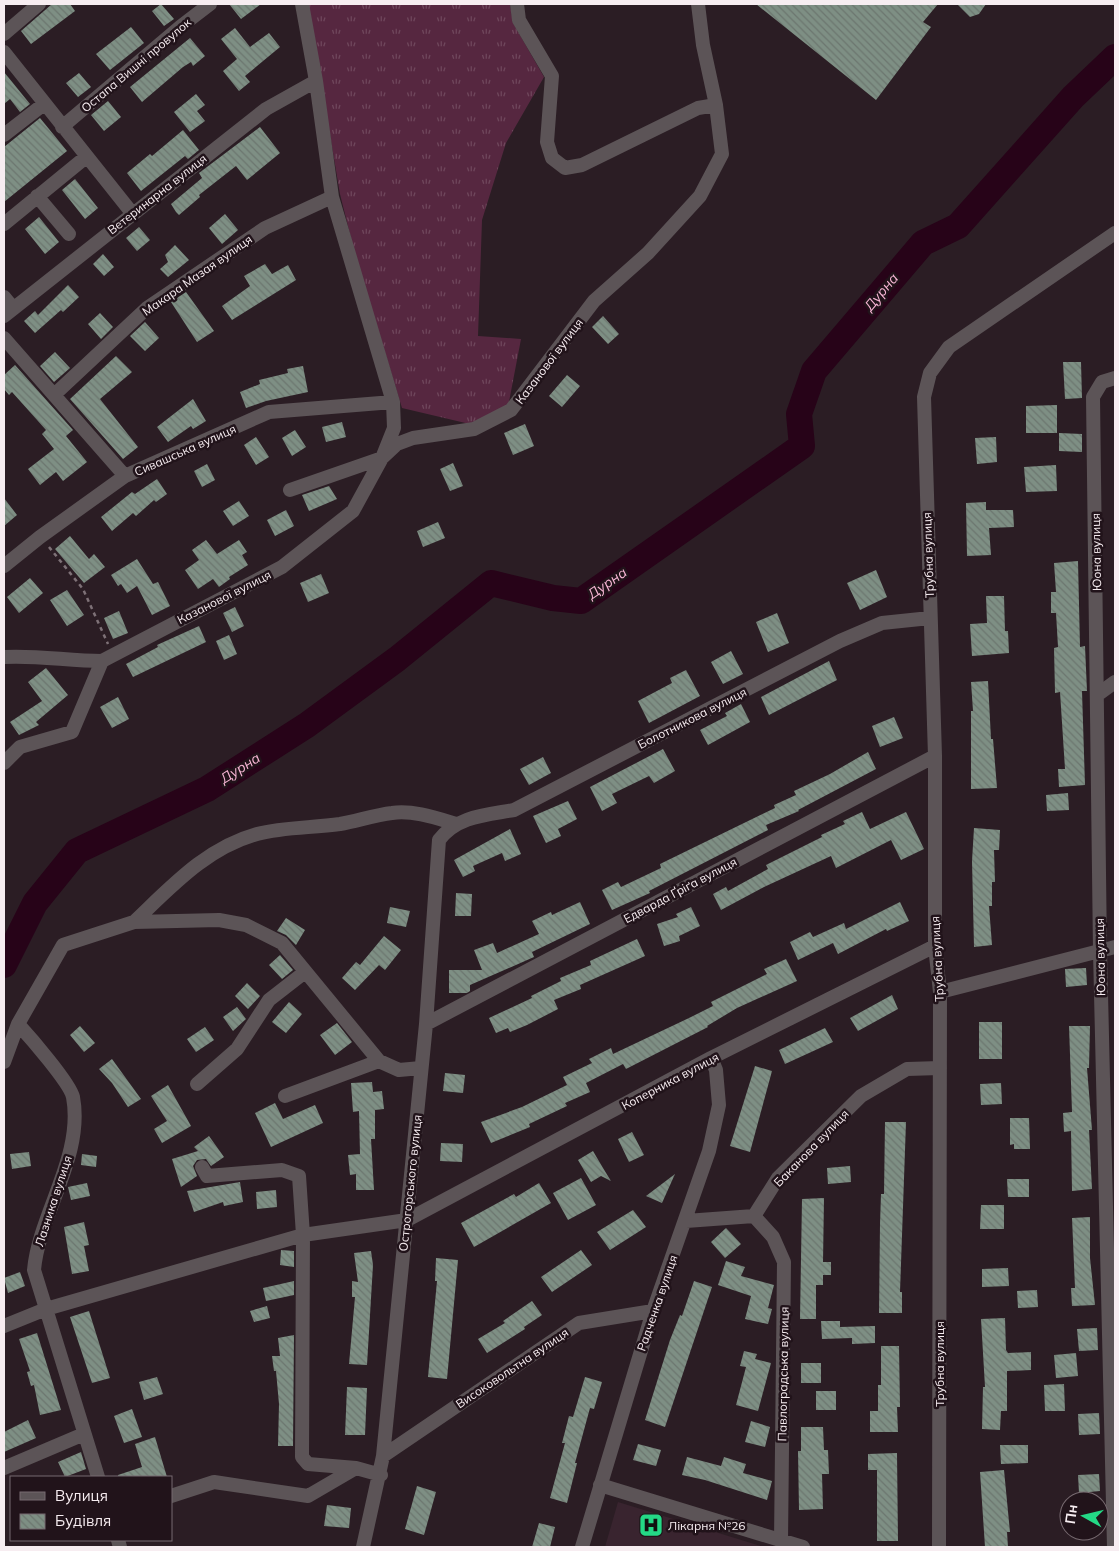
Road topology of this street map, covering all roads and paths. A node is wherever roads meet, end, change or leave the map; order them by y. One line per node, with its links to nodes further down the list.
1 (39, 4): 6 (street)
2 (210, 4): 11 (street, Остапа Вишні провулок)
3 (302, 4): 8 (street)
4 (517, 4): 10 (street)
5 (698, 4): 10 (street, Казанової вулиця)
6 (4, 34)
7 (4, 52): 9 (street)
8 (316, 81): 15 (street); 16 (street, Ветеринарна вулиця)
9 (44, 104): 11 (street); 12 (street)
10 (716, 105): 26 (street, Казанової вулиця)
11 (62, 128): 13 (street)
12 (4, 135)
13 (86, 157): 14 (street); 16 (street)
14 (37, 196): 17 (street); 19 (street)
15 (332, 197): 24 (street, Макара Мазая вулиця); 25 (street)
16 (132, 213): 21 (street, Ветеринарна вулиця)
17 (4, 224)
18 (1115, 233): 31 (street, Трубна вулиця)
19 (69, 234)
20 (4, 297): 21 (street)
21 (8, 312)
22 (4, 338): 24 (street)
23 (1115, 378): 35 (street, Юона вулиця)
24 (54, 395): 27 (street)
25 (393, 402): 26 (street); 27 (street, Сивашська вулиця)
26 (382, 458): 28 (street); 33 (street, Казанової вулиця)
27 (125, 476): 29 (street, Сивашська вулиця)
28 (290, 490)
29 (40, 537): 30 (street, Сивашська вулиця); 33 (path)
30 (4, 566)
31 (930, 618): 36 (street, Трубна вулиця); 38 (street, Болотникова вулиця)
32 (4, 656): 33 (street)
33 (108, 658): 37 (street)
34 (1115, 682): 35 (street)
35 (1098, 695): 42 (street, Юона вулиця)
36 (935, 756): 40 (street, Трубна вулиця); 46 (street, Едварда Ґріґа вулиця)
37 (4, 763)
38 (456, 824): 39 (street); 46 (street, Острогорського вулиця)
39 (134, 922): 43 (street); 45 (street)
40 (935, 946): 44 (street, Трубна вулиця); 47 (street, Коперника вулиця)
41 (1115, 947): 42 (street)
42 (1100, 950): 44 (street); 75 (street, Юона вулиця)
43 (305, 972): 48 (street); 52 (street)
44 (940, 992): 51 (street, Трубна вулиця)
45 (18, 1024): 49 (street); 59 (street, Лазника вулиця)
46 (426, 1024): 50 (street, Острогорського вулиця)
47 (711, 1058): 56 (street, Коперника вулиця); 57 (street, Радченка вулиця)
48 (379, 1061): 50 (street); 53 (street)
49 (4, 1062)
50 (421, 1068): 56 (street, Острогорського вулиця)
51 (940, 1068): 55 (street, Баканова вулиця); 74 (street, Трубна вулиця)
52 (197, 1084)
53 (285, 1096)
54 (202, 1167): 58 (street)
55 (754, 1216): 57 (street); 70 (street, Павлоградська вулиця)
56 (407, 1220): 58 (street, Коперника вулиця); 63 (street, Острогорського вулиця)
57 (686, 1221): 60 (street, Радченка вулиця)
58 (303, 1235): 59 (street, Коперника вулиця); 65 (street)
59 (46, 1309): 61 (street, Коперника вулиця); 62 (street, Лазника вулиця)
60 (653, 1311): 63 (street, Високовольтна вулиця); 68 (street, Радченка вулиця)
61 (4, 1326)
62 (84, 1434): 64 (street); 67 (street, Лазника вулиця)
63 (383, 1456): 66 (street, Острогорського вулиця)
64 (4, 1468)
65 (356, 1468): 66 (street); 69 (street)
66 (381, 1475): 71 (street, Острогорського вулиця)
67 (98, 1476)
68 (600, 1485): 70 (street); 72 (street, Радченка вулиця)
69 (172, 1496)
70 (781, 1542): 73 (street)
71 (363, 1547)
72 (582, 1547)
73 (803, 1547)
74 (939, 1547)
75 (1114, 1547)

